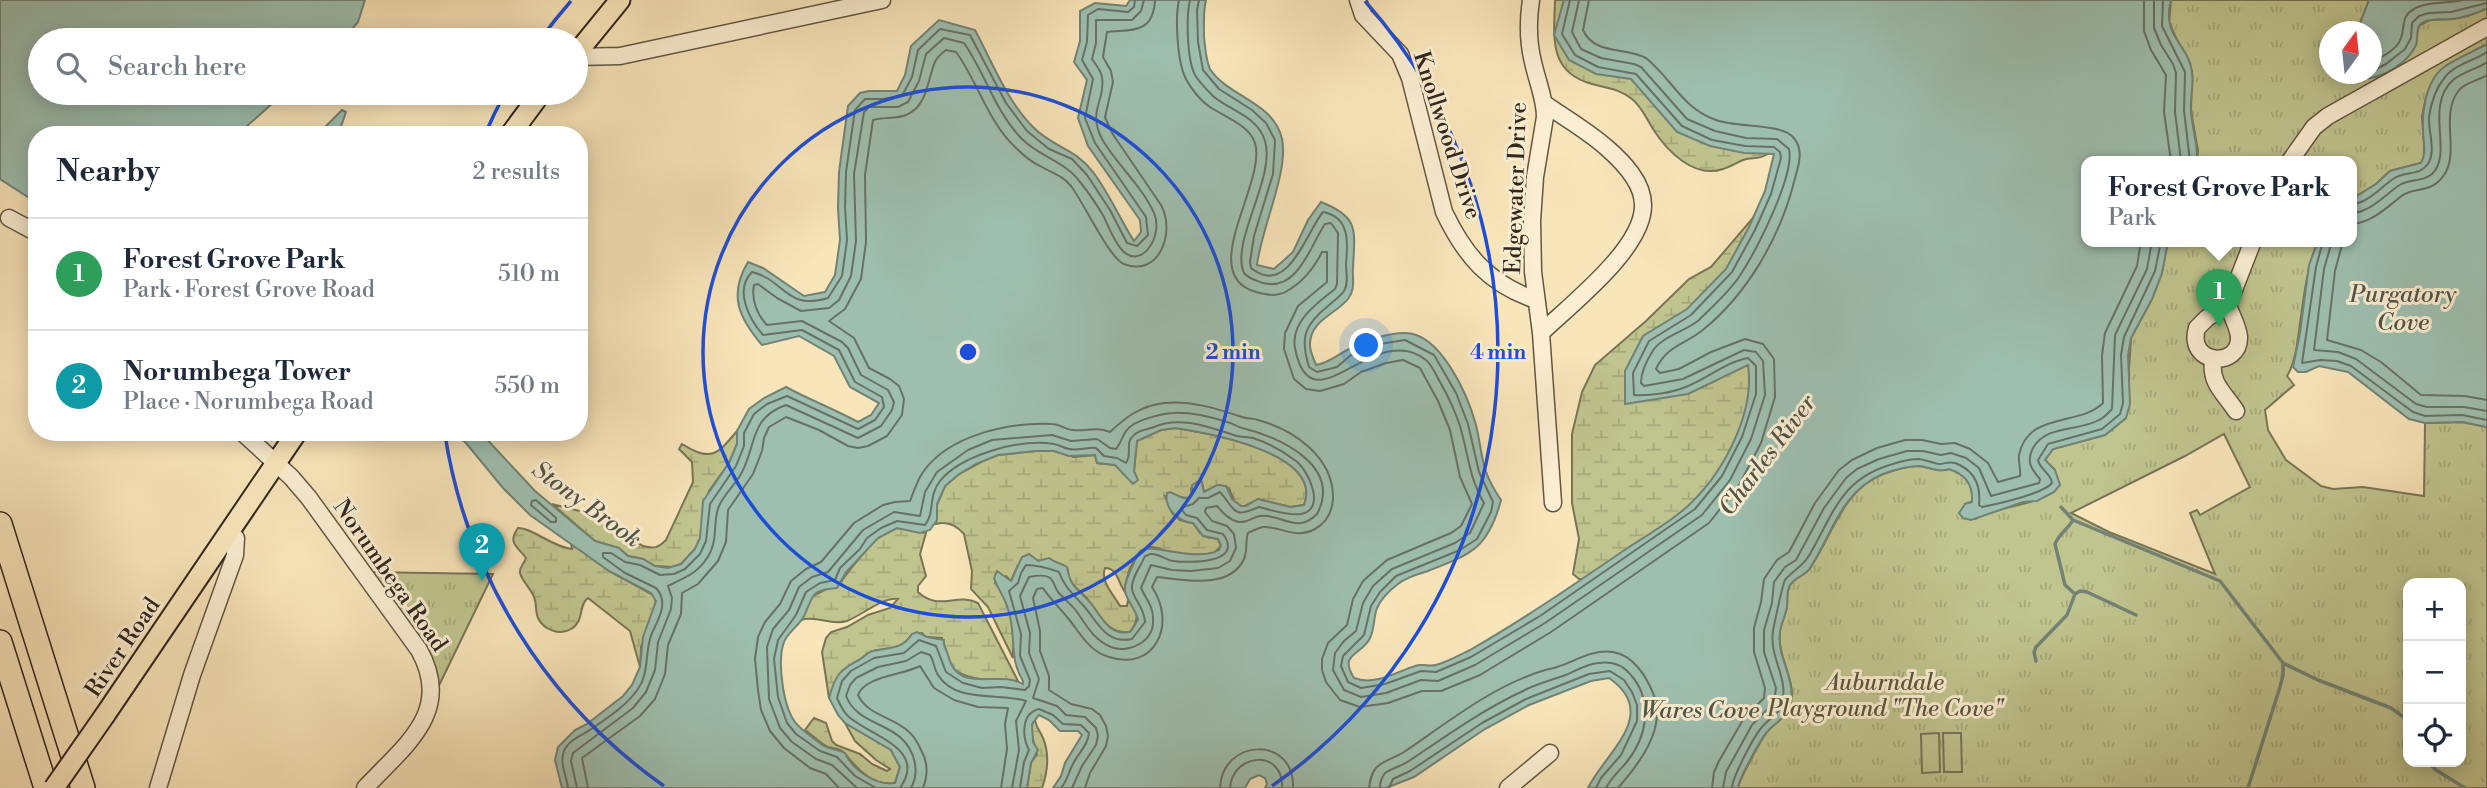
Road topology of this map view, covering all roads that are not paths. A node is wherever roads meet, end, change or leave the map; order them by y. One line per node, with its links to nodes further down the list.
1 (620, 0): 6 (main road)
2 (882, 0): 7 (street)
3 (1357, 0): 15 (street, Knollwood Drive)
4 (1531, 0): 8 (street, Edgewater Drive)
5 (2487, 27): 11 (street)
6 (588, 40)
7 (588, 55)
8 (1545, 104): 15 (street, Edgewater Drive); 17 (street)
9 (532, 105): 10 (main road)
10 (517, 126)
11 (2294, 156)
12 (9, 218): 13 (street)
13 (28, 228)
14 (2251, 247): 16 (street)
15 (1536, 300): 17 (street, Edgewater Drive)
16 (2228, 305): 18 (street); 18 (street)
17 (1541, 332): 23 (street, Edgewater Drive)
18 (2213, 359): 19 (street)
19 (2236, 411)
20 (252, 441): 22 (street, Norumbega Road)
21 (291, 441): 22 (main road, River Road)
22 (276, 464): 25 (main road, River Road); 32 (street, Norumbega Road)
23 (1553, 503)
24 (0, 524): 30 (highway)
25 (231, 532): 29 (main road, River Road, bridge); 31 (street)
26 (0, 642): 28 (highway)
27 (1550, 753): 33 (street)
28 (46, 788)
29 (54, 788)
30 (83, 788)
31 (158, 788)
32 (365, 788)
33 (1508, 788)

